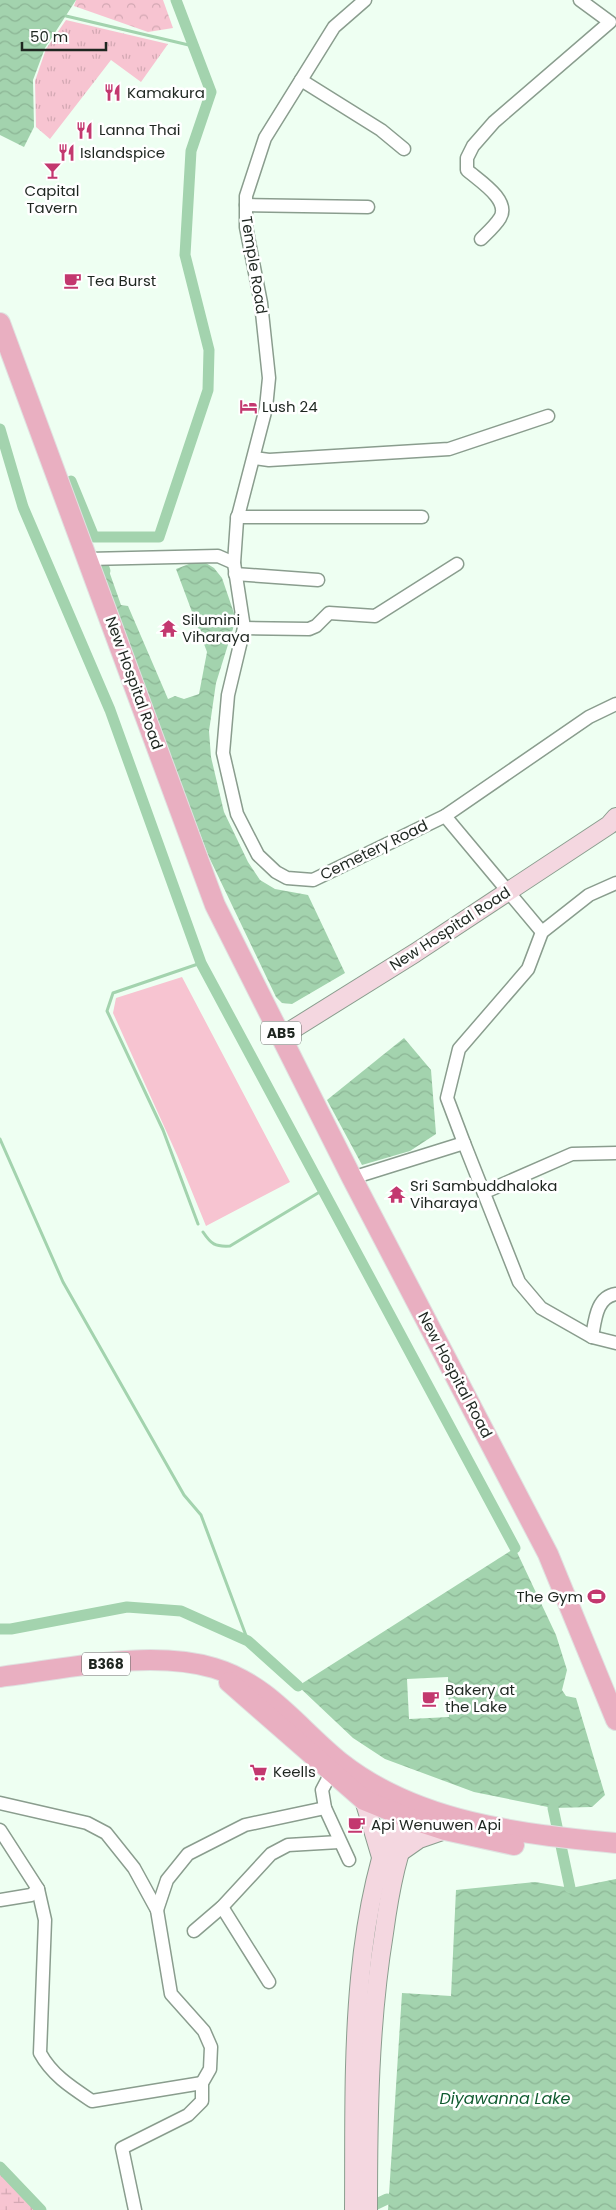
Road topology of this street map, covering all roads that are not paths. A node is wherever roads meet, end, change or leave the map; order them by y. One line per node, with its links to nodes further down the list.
1 (365, 0): 4 (street, Temple Road)
2 (580, 0): 3 (street)
3 (613, 25): 8 (street)
4 (301, 80): 5 (street); 6 (street, Temple Road)
5 (404, 149)
6 (246, 205): 7 (street); 11 (street, Temple Road)
7 (368, 207)
8 (481, 239)
9 (0, 323): 14 (main road, New Hospital Road / AB5)
10 (548, 416): 11 (street)
11 (254, 458): 12 (street, Temple Road)
12 (237, 517): 13 (street); 16 (street, Temple Road)
13 (422, 517)
14 (88, 559): 16 (street); 25 (main road, New Hospital Road / AB5)
15 (457, 564): 18 (street)
16 (235, 569): 17 (street); 18 (street, Cemetery Road)
17 (318, 580)
18 (244, 628): 20 (street, Cemetery Road)
19 (616, 704): 20 (street, Cemetery Road)
20 (445, 816): 23 (street)
21 (616, 818): 23 (main road, New Hospital Road)
22 (616, 883): 24 (street)
23 (507, 892): 24 (street); 25 (main road, New Hospital Road)
24 (542, 932): 26 (street)
25 (282, 1036): 28 (main road, New Hospital Road / AB5)
26 (464, 1143): 28 (street); 29 (street)
27 (616, 1153): 29 (street)
28 (352, 1178): 35 (main road, New Hospital Road / AB5)
29 (485, 1192): 31 (street)
30 (616, 1294): 31 (street)
31 (592, 1337): 32 (street)
32 (616, 1343)
33 (213, 1668): 34 (main road, B368); 36 (main road, B368); 40 (main road, B368)
34 (0, 1677)
35 (616, 1720)
36 (331, 1773): 37 (main road, B368); 39 (street)
37 (364, 1800): 40 (main road, B368); 47 (main road)
38 (0, 1803): 52 (street)
39 (325, 1808): 44 (street); 52 (street)
40 (407, 1809): 42 (main road, B368); 43 (main road, B368); 46 (main road); 47 (main road)
41 (0, 1830): 49 (street)
42 (445, 1830): 43 (main road, B368); 46 (main road)
43 (519, 1839): 45 (main road, B368)
44 (339, 1842): 48 (street); 51 (street)
45 (614, 1843)
46 (399, 1853): 56 (main road)
47 (381, 1857): 56 (main road)
48 (349, 1860)
49 (38, 1888): 50 (street); 55 (street)
50 (0, 1900)
51 (222, 1907): 53 (street); 54 (street)
52 (157, 1910): 55 (street)
53 (194, 1930)
54 (269, 1982)
55 (202, 2083): 57 (street)
56 (361, 2203)
57 (136, 2210)

